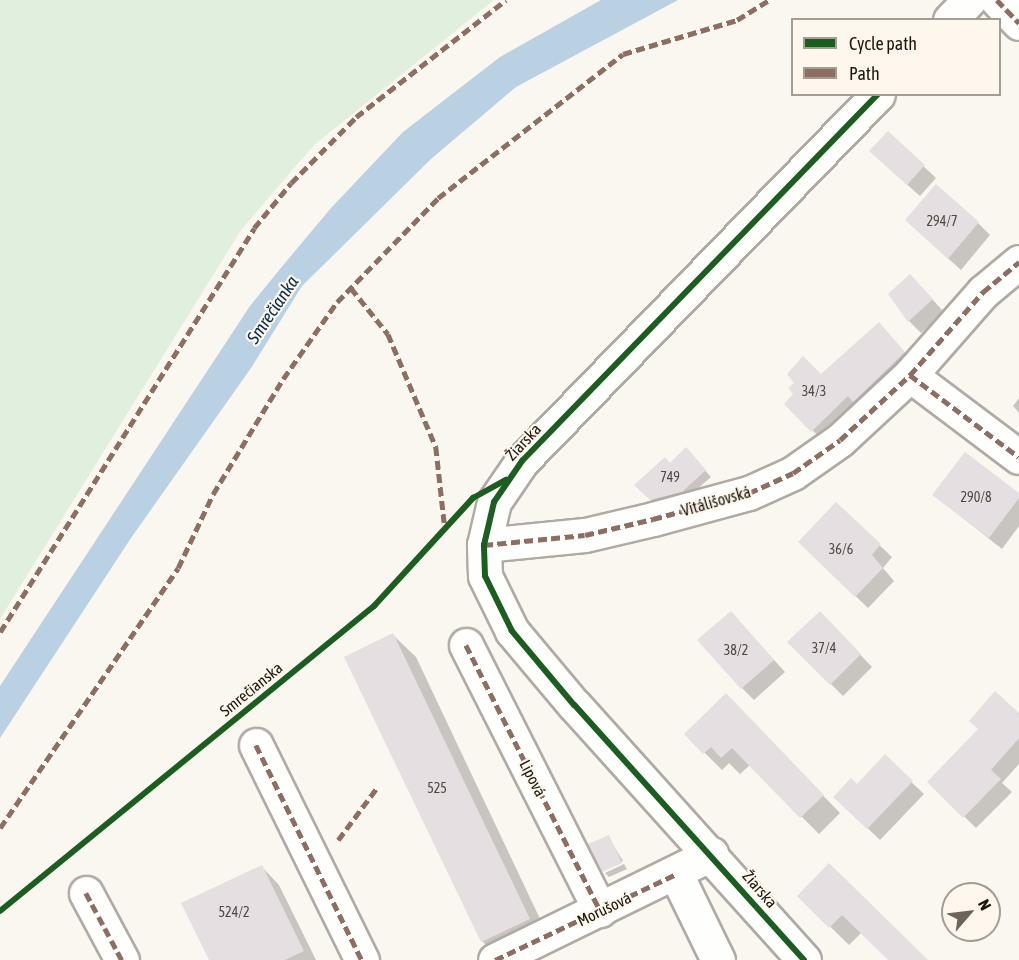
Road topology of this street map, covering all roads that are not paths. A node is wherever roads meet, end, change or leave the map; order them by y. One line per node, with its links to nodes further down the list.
1 (969, 0): 3 (street)
2 (997, 0): 4 (street)
3 (952, 18)
4 (1019, 23)
5 (876, 96): 9 (street, Žiarska)
6 (1019, 262): 7 (street, Vitálišovská)
7 (910, 375): 8 (street); 9 (street, Vitálišovská)
8 (1019, 457)
9 (484, 545): 12 (street, Žiarska)
10 (466, 645): 15 (street, Lipová)
11 (256, 745): 17 (street)
12 (711, 854): 13 (street, Morušová); 20 (street, Žiarska)
13 (676, 874): 15 (street, Morušová); 19 (street)
14 (86, 893): 16 (street)
15 (600, 910): 18 (street, Morušová)
16 (122, 960)
17 (362, 960)
18 (495, 960)
19 (718, 960)
20 (804, 960)

